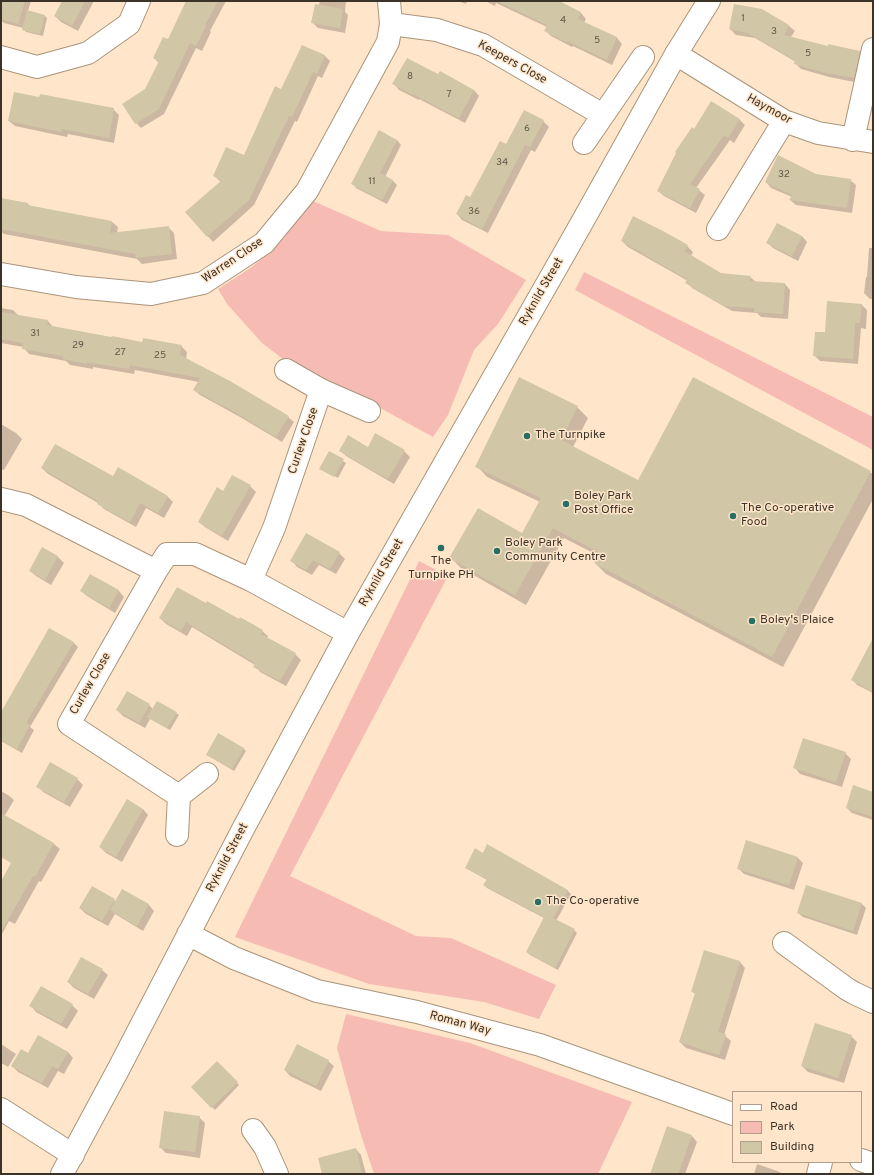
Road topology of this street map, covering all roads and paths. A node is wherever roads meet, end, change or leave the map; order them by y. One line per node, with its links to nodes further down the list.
1 (139, 1): 7 (street)
2 (389, 1): 4 (street, Warren Close)
3 (709, 1): 6 (street, Ryknild Street)
4 (391, 24): 9 (street, Keepers Close); 14 (street, Warren Close)
5 (873, 49): 11 (street)
6 (676, 54): 10 (street, Haymoor); 21 (street, Ryknild Street)
7 (1, 57)
8 (644, 57): 9 (street)
9 (603, 115): 12 (street)
10 (784, 121): 11 (street, Haymoor); 13 (street)
11 (863, 141)
12 (584, 143)
13 (718, 229)
14 (1, 274)
15 (286, 370): 16 (street)
16 (322, 390): 17 (street); 20 (street, Curlew Close)
17 (369, 410)
18 (1, 499): 19 (street)
19 (156, 571): 20 (street, Curlew Close); 23 (street, Curlew Close)
20 (251, 580): 21 (street, Curlew Close)
21 (348, 632): 25 (street, Ryknild Street)
22 (207, 774): 23 (street)
23 (179, 796): 24 (street)
24 (177, 835)
25 (188, 934): 29 (street, Roman Way); 31 (street, Ryknild Street)
26 (784, 943): 27 (street)
27 (873, 1002)
28 (1, 1109): 31 (street)
29 (732, 1114)
30 (253, 1130): 36 (street)
31 (73, 1155): 35 (street, Ryknild Street)
32 (862, 1160): 34 (street)
33 (821, 1163): 37 (street)
34 (873, 1164)
35 (62, 1174)
36 (277, 1174)
37 (818, 1174)

